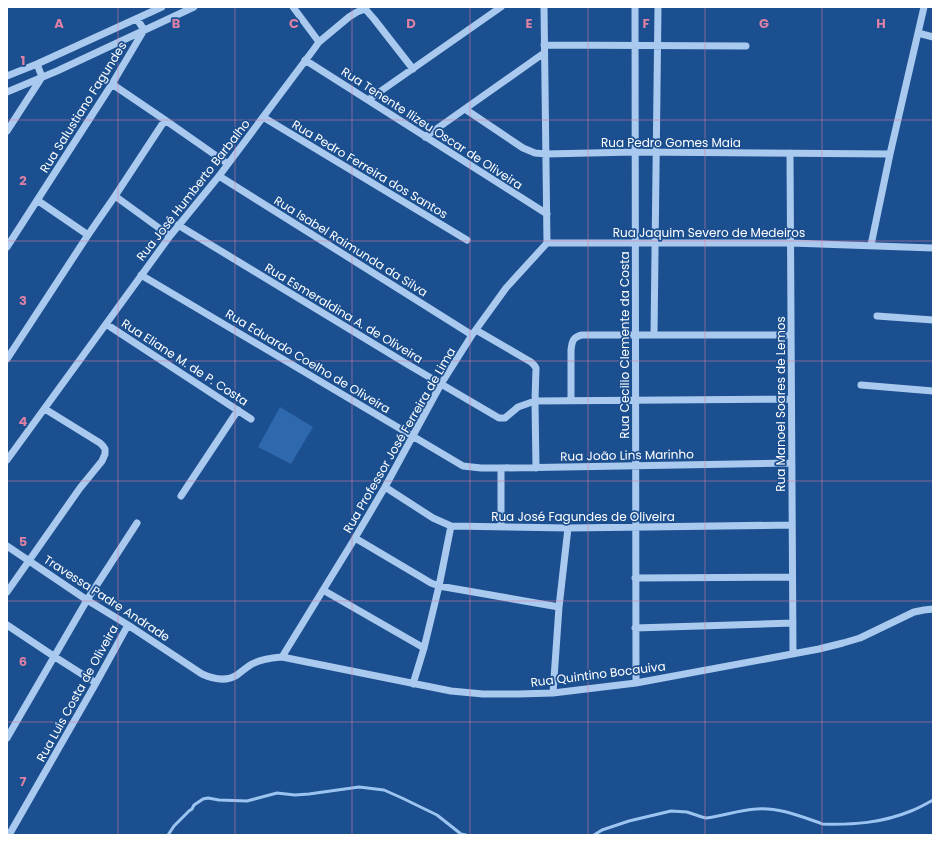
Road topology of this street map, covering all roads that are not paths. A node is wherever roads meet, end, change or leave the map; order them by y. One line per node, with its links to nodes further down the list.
1 (162, 7): 9 (street)
2 (194, 7): 10 (street)
3 (293, 7): 13 (street)
4 (501, 7): 20 (street)
5 (544, 7): 17 (street)
6 (635, 7): 14 (street, Rua Cecilio Clemente da Costa)
7 (658, 7): 15 (street)
8 (924, 7): 11 (street)
9 (137, 19): 10 (street); 19 (street)
10 (144, 30): 22 (street); 23 (street, Rua Salustiano Fagundes)
11 (918, 33): 12 (street); 35 (street)
12 (933, 37)
13 (319, 42): 18 (street, Rua José Humberto Barbalho); 20 (street, Rua José Humberto Barbalho)
14 (635, 46): 15 (street); 17 (street); 31 (street, Rua Cecilio Clemente da Costa)
15 (657, 46): 16 (street); 32 (street)
16 (746, 46)
17 (544, 49): 26 (street); 34 (street)
18 (305, 60): 25 (street, Rua Tenente Ilizeu Oscar de Oliveira); 27 (street, Rua José Humberto Barbalho)
19 (37, 64): 21 (street); 22 (street)
20 (413, 69): 25 (street)
21 (7, 76)
22 (42, 77): 24 (street); 29 (street)
23 (112, 84): 28 (street); 39 (street, Rua Salustiano Fagundes)
24 (7, 92)
25 (368, 100): 30 (street, Rua Tenente Ilizeu Oscar de Oliveira)
26 (465, 108): 30 (street); 34 (street, Rua Pedro Gomes Maia)
27 (263, 117): 36 (street, Rua José Humberto Barbalho); 44 (street, Rua Pedro Ferreira dos Santos)
28 (165, 120): 36 (street); 38 (street)
29 (7, 131)
30 (425, 136): 40 (street, Rua Tenente Ilizeu Oscar de Oliveira)
31 (635, 152): 32 (street, Rua Pedro Gomes Maia); 34 (street, Rua Pedro Gomes Maia); 46 (street, Rua Cecilio Clemente da Costa)
32 (656, 152): 33 (street, Rua Pedro Gomes Maia); 47 (street)
33 (790, 153): 35 (street, Rua Pedro Gomes Maia); 48 (street, Rua Manoel Soares de Lemos)
34 (546, 154): 40 (street)
35 (890, 154): 49 (street)
36 (228, 164): 37 (street, Rua José Humberto Barbalho)
37 (219, 176): 41 (street, Rua José Humberto Barbalho); 56 (street, Rua Isabel Raimunda da Silva)
38 (115, 196): 42 (street); 43 (street)
39 (37, 200): 42 (street); 50 (street, Rua Salustiano Fagundes)
40 (547, 214): 45 (street)
41 (178, 225): 43 (street, Rua José Humberto Barbalho); 61 (street, Rua Esmeraldina A. de Oliveira)
42 (88, 235): 60 (street)
43 (170, 236): 52 (street, Rua José Humberto Barbalho)
44 (467, 240)
45 (547, 243): 46 (street, Rua Jaquim Severo de Medeiros); 56 (street, Rua Professor José Ferreira de Lima)
46 (635, 243): 47 (street, Rua Jaquim Severo de Medeiros); 57 (street, Rua Cecilio Clemente da Costa)
47 (655, 243): 48 (street, Rua Jaquim Severo de Medeiros); 58 (street)
48 (791, 243): 49 (street, Rua Jaquim Severo de Medeiros); 59 (street, Rua Manoel Soares de Lemos)
49 (871, 245): 51 (street, Rua Jaquim Severo de Medeiros)
50 (7, 247)
51 (933, 248)
52 (141, 275): 55 (street, Rua José Humberto Barbalho); 71 (street, Rua Eduardo Coelho de Oliveira)
53 (877, 316): 54 (street)
54 (933, 320)
55 (106, 324): 68 (street, Rua José Humberto Barbalho); 69 (street, Rua Eliane M. de P. Costa)
56 (474, 332): 61 (street, Rua Professor José Ferreira de Lima); 67 (street, Rua Isabel Raimunda da Silva)
57 (635, 335): 58 (street); 65 (street); 66 (street, Rua Cecilio Clemente da Costa)
58 (654, 335): 59 (street)
59 (791, 335): 64 (street, Rua Manoel Soares de Lemos)
60 (7, 359)
61 (441, 384): 67 (street, Rua Esmeraldina A. de Oliveira); 71 (street, Rua Professor José Ferreira de Lima)
62 (861, 385): 63 (street)
63 (933, 391)
64 (791, 399): 66 (street); 73 (street, Rua Manoel Soares de Lemos)
65 (571, 400): 66 (street); 67 (street)
66 (635, 400): 75 (street, Rua Cecilio Clemente da Costa)
67 (535, 401): 77 (street, Rua Isabel Raimunda da Silva)
68 (44, 409): 72 (street, Rua José Humberto Barbalho); 88 (street)
69 (238, 410): 70 (street, Rua Eliane M. de P. Costa); 79 (street)
70 (251, 419)
71 (413, 436): 74 (street, Rua Eduardo Coelho de Oliveira); 78 (street, Rua Professor José Ferreira de Lima)
72 (7, 460)
73 (792, 463): 75 (street, Rua João Lins Marinho); 81 (street, Rua Manoel Soares de Lemos)
74 (463, 466): 76 (street, Rua João Lins Marinho)
75 (635, 466): 77 (street, Rua João Lins Marinho); 84 (street, Rua Cecilio Clemente da Costa)
76 (501, 468): 77 (street, Rua João Lins Marinho); 83 (street)
77 (536, 468)
78 (385, 487): 82 (street, Rua José Fagundes de Oliveira); 86 (street, Rua Professor José Ferreira de Lima)
79 (181, 496)
80 (137, 523): 94 (street)
81 (792, 525): 84 (street, Rua José Fagundes de Oliveira); 89 (street, Rua Manoel Soares de Lemos)
82 (451, 526): 83 (street, Rua José Fagundes de Oliveira); 91 (street)
83 (501, 527): 85 (street, Rua José Fagundes de Oliveira)
84 (635, 527): 85 (street, Rua José Fagundes de Oliveira); 90 (street, Rua Cecilio Clemente da Costa)
85 (568, 528): 95 (street)
86 (355, 538): 91 (street); 92 (street, Rua Professor José Ferreira de Lima)
87 (7, 546): 88 (street, Travessa Padre Andrade)
88 (28, 561): 93 (street); 94 (street, Travessa Padre Andrade)
89 (792, 577): 90 (street); 97 (street, Rua Manoel Soares de Lemos)
90 (635, 578): 100 (street, Rua Cecilio Clemente da Costa)
91 (439, 586): 95 (street); 101 (street)
92 (323, 590): 101 (street); 105 (street, Rua Professor José Ferreira de Lima)
93 (7, 592)
94 (88, 600): 99 (street, Travessa Padre Andrade); 104 (street)
95 (559, 607): 109 (street)
96 (933, 609): 102 (street, Rua Quintino Bocauiva)
97 (793, 623): 100 (street); 102 (street, Rua Manoel Soares de Lemos)
98 (7, 625): 104 (street)
99 (128, 625): 103 (street, Travessa Padre Andrade); 106 (street, Rua Luís Costa de Oliveira)
100 (635, 628): 107 (street, Rua Cecilio Clemente da Costa)
101 (424, 648): 108 (street)
102 (793, 654): 107 (street, Rua Quintino Bocauiva)
103 (175, 656): 105 (street, Rua Quintino Bocauiva)
104 (55, 657): 106 (street); 110 (street)
105 (282, 657): 108 (street, Rua Quintino Bocauiva)
106 (96, 683): 111 (street, Rua Luís Costa de Oliveira)
107 (636, 683): 109 (street, Rua Quintino Bocauiva)
108 (413, 684): 109 (street, Rua Quintino Bocauiva)
109 (553, 693)
110 (7, 738)
111 (8, 835)

